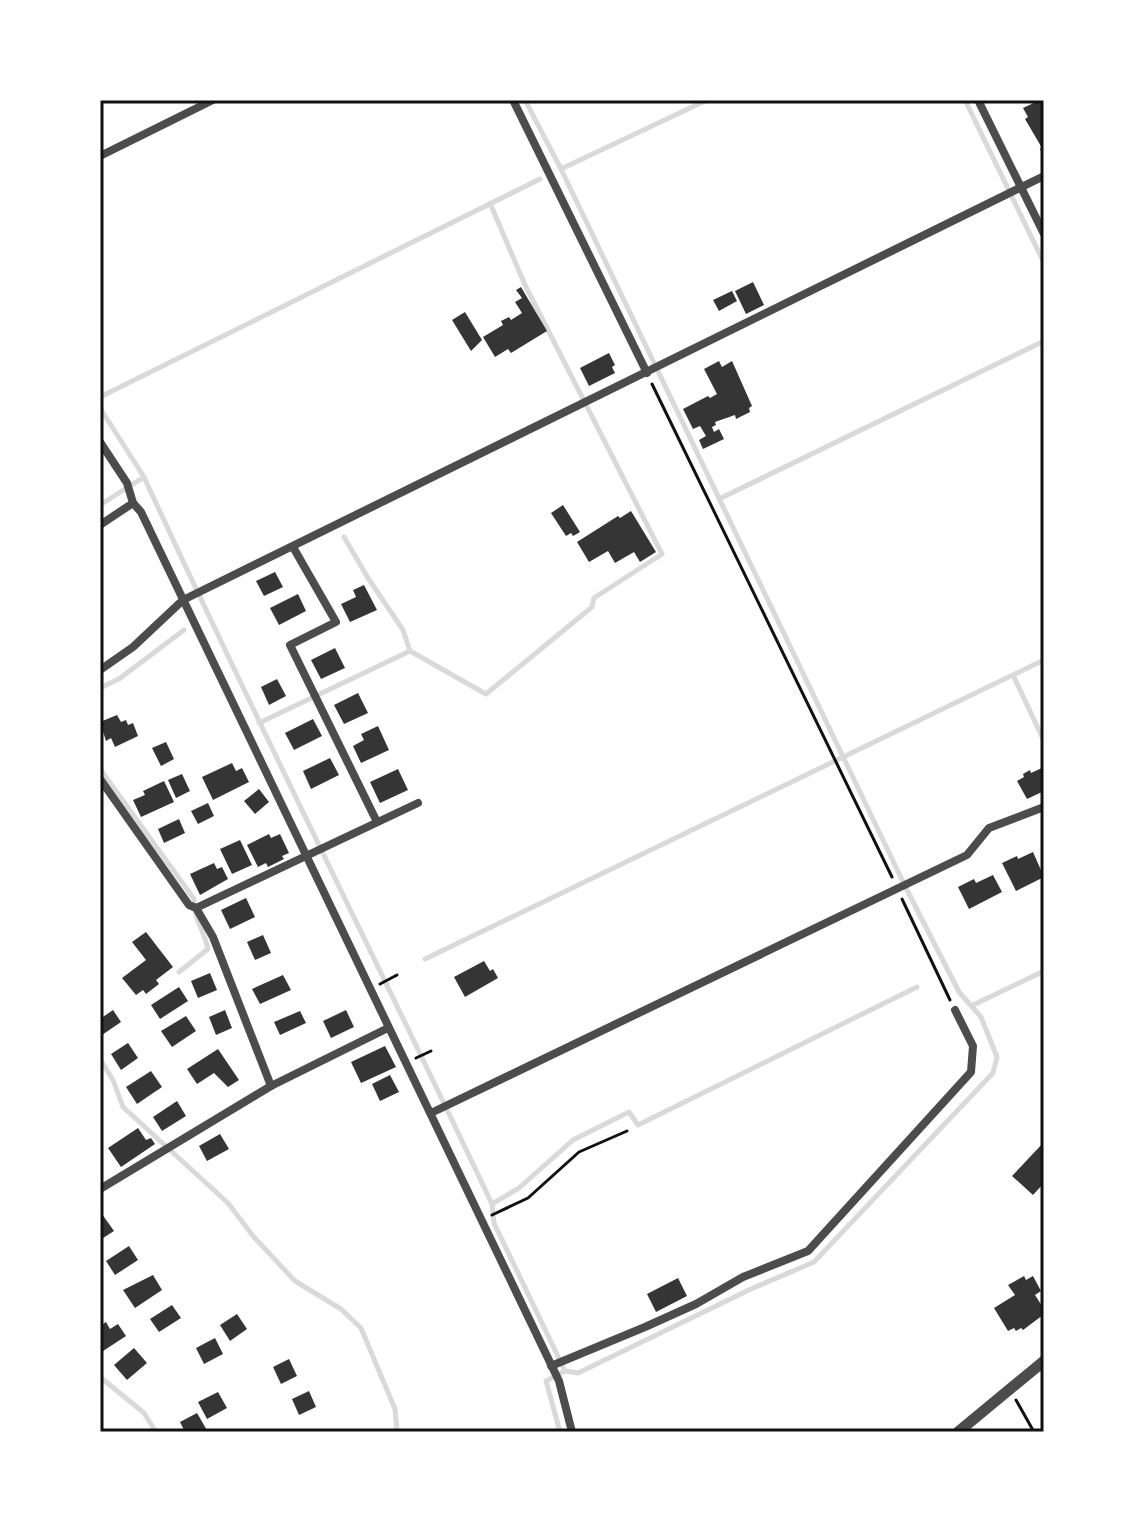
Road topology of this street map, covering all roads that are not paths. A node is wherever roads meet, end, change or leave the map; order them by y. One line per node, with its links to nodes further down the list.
1 (213, 100): 4 (street)
2 (513, 100): 8 (street)
3 (978, 100): 6 (street)
4 (100, 156)
5 (1044, 176): 6 (street)
6 (1018, 188): 7 (street); 8 (street)
7 (1044, 234)
8 (653, 370): 12 (street)
9 (100, 442): 10 (street)
10 (133, 503): 11 (street); 13 (street)
11 (100, 525)
12 (293, 547): 13 (street); 18 (street)
13 (183, 600): 14 (street); 19 (street)
14 (100, 670)
15 (100, 779): 20 (street)
16 (418, 803): 18 (street)
17 (1044, 807): 24 (street)
18 (377, 822): 19 (street)
19 (310, 855): 20 (street); 22 (street)
20 (192, 907): 23 (street)
21 (955, 1010): 27 (street)
22 (388, 1028): 23 (street); 24 (street)
23 (271, 1086): 25 (street)
24 (431, 1113): 27 (street)
25 (100, 1189)
26 (1044, 1361): 29 (street)
27 (554, 1367): 28 (street)
28 (572, 1432)
29 (958, 1432)

